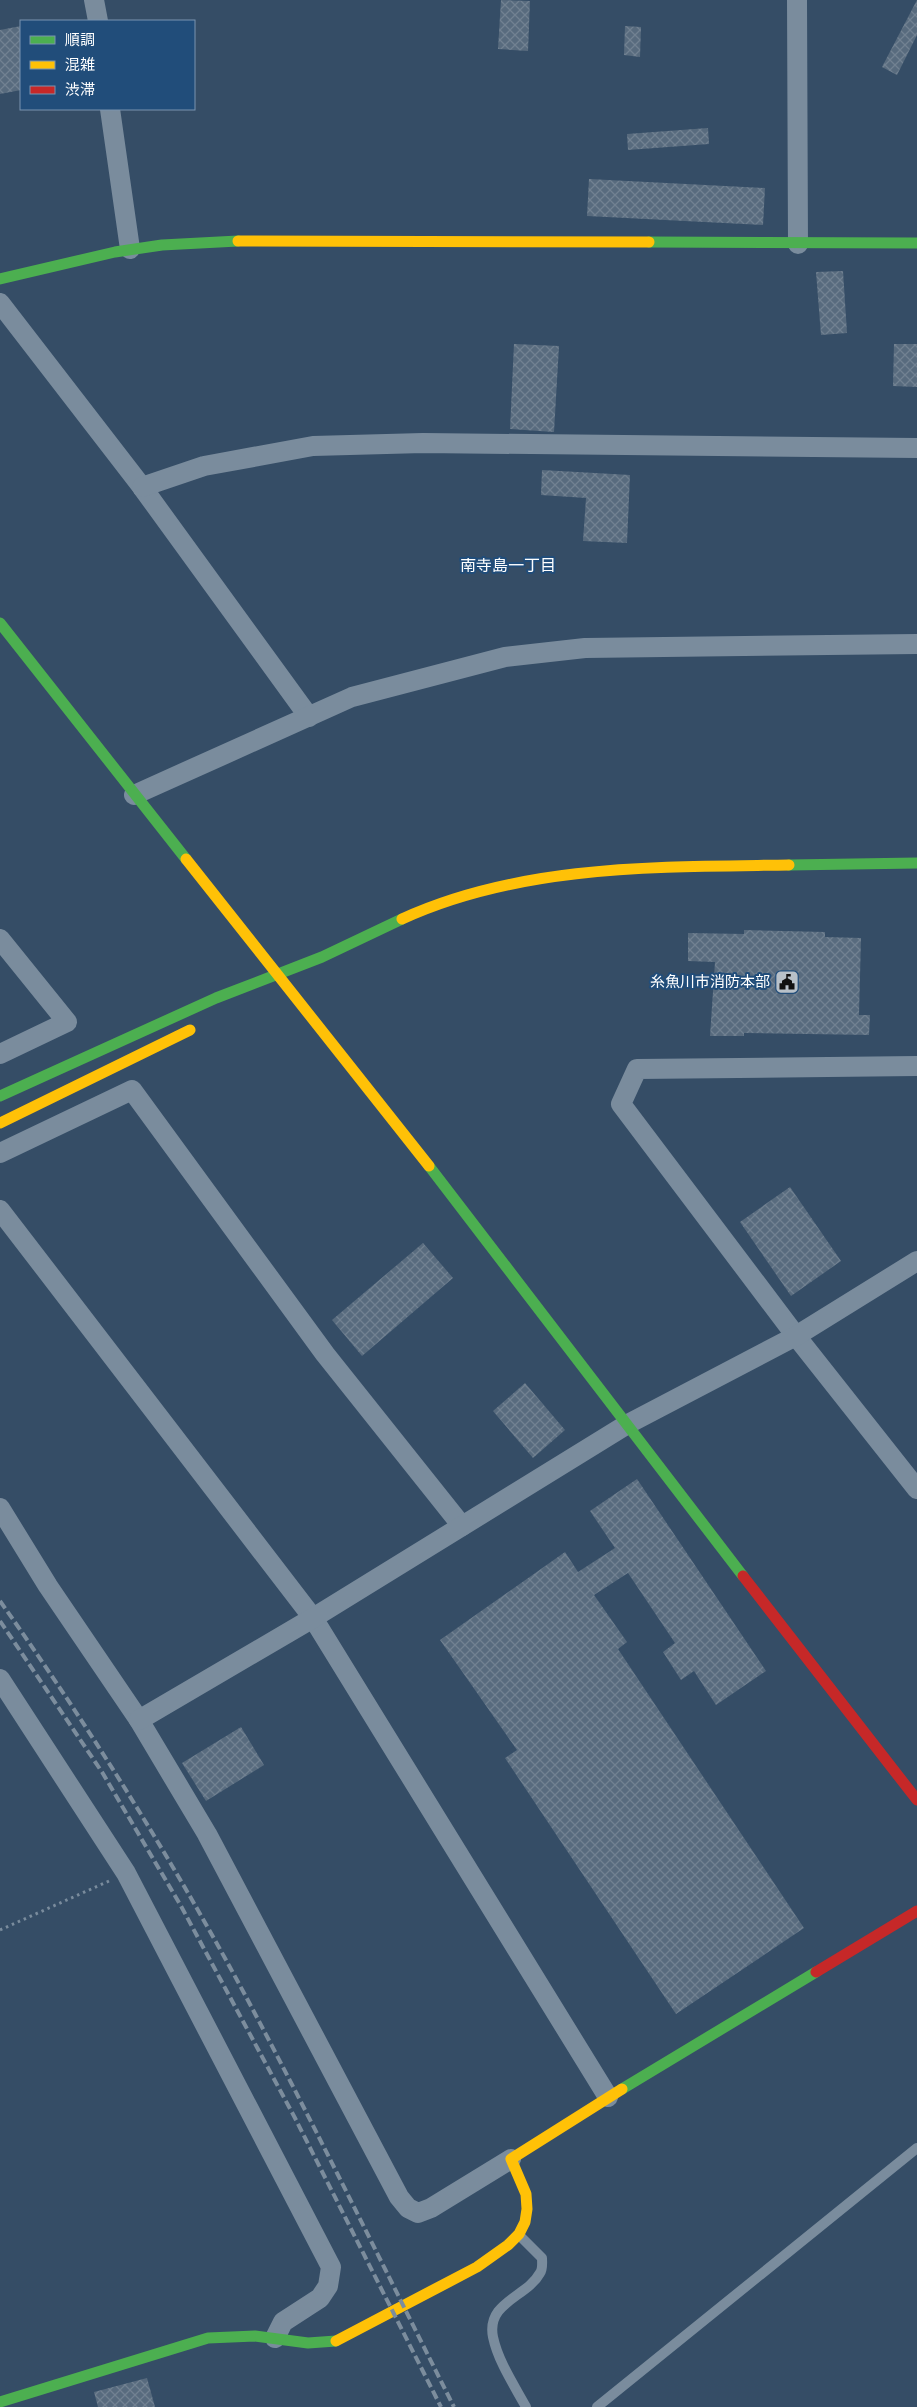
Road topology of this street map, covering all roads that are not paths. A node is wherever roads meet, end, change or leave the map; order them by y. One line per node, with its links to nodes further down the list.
1 (94, 0): 3 (street)
2 (797, 0): 6 (street)
3 (98, 20)
4 (110, 110): 7 (street)
5 (917, 243): 6 (street)
6 (798, 244): 7 (street)
7 (130, 249): 8 (street)
8 (0, 279)
9 (0, 303): 11 (street)
10 (917, 448): 11 (street)
11 (142, 487): 15 (street)
12 (0, 623): 13 (street)
13 (7, 642): 16 (street)
14 (917, 644): 15 (street)
15 (309, 717): 16 (street)
16 (134, 794): 19 (street)
17 (917, 863): 19 (street)
18 (0, 939): 22 (street)
19 (278, 975): 20 (street); 24 (street); 30 (street)
20 (240, 1002)
21 (199, 1026): 25 (street)
22 (0, 1054)
23 (917, 1066): 29 (street)
24 (0, 1096)
25 (0, 1123)
26 (0, 1153): 33 (street)
27 (0, 1210): 34 (street)
28 (917, 1261): 29 (street)
29 (796, 1336): 30 (street); 31 (street)
30 (626, 1425): 33 (street); 37 (street)
31 (917, 1489)
32 (0, 1508): 36 (street)
33 (462, 1526): 34 (street)
34 (313, 1618): 36 (street); 39 (street)
35 (0, 1679): 43 (street)
36 (138, 1720): 41 (street)
37 (917, 1800)
38 (917, 1911): 39 (street)
39 (608, 2097): 41 (street)
40 (917, 2148): 46 (lane)
41 (511, 2159): 42 (street)
42 (519, 2235): 43 (street); 45 (lane)
43 (275, 2338): 44 (street)
44 (0, 2402)
45 (526, 2407)
46 (597, 2407)

